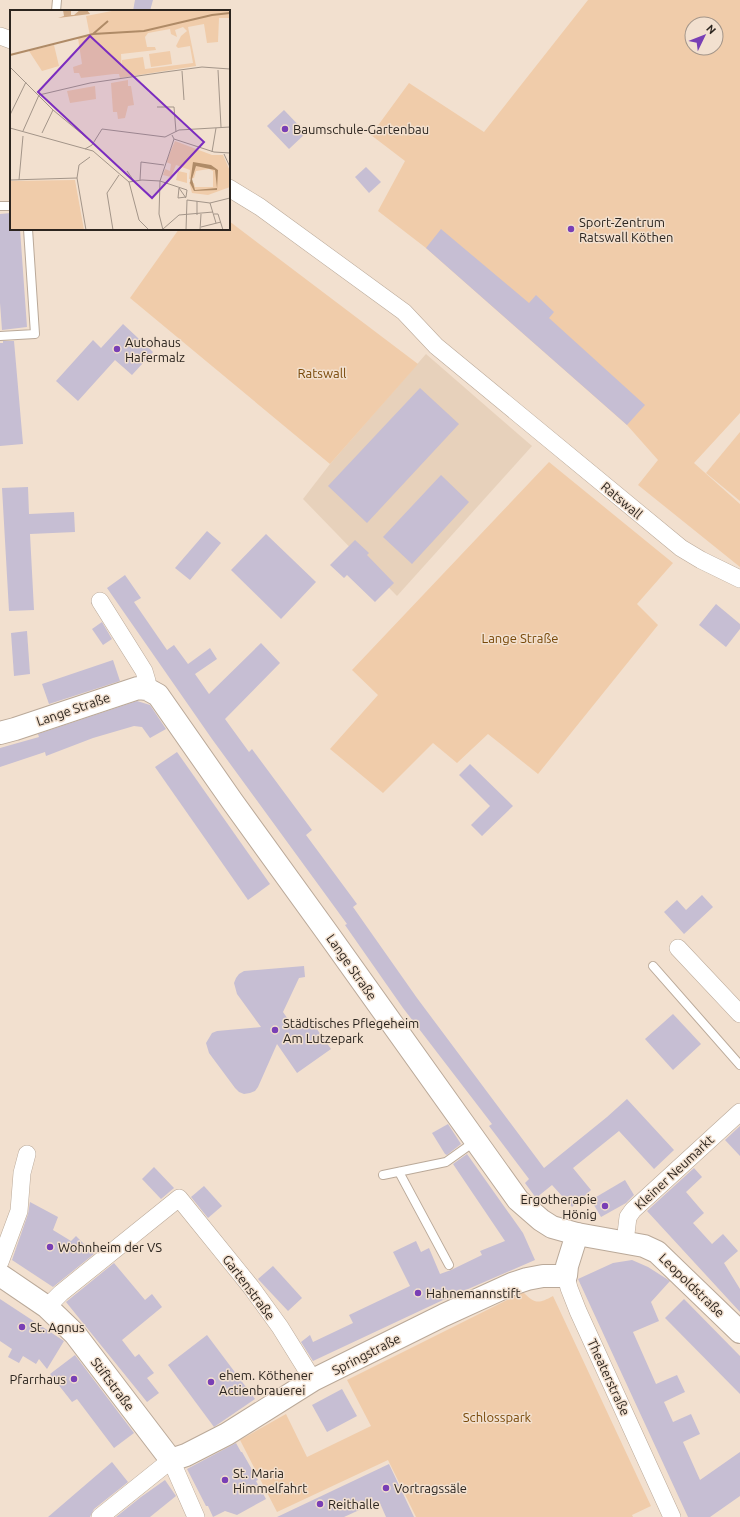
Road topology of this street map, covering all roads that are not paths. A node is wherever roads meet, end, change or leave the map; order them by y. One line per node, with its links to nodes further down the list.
1 (57, 0): 2 (lane)
2 (56, 10)
3 (0, 36): 4 (street)
4 (10, 40)
5 (230, 189): 8 (street, Ratswall)
6 (28, 230): 7 (lane)
7 (0, 336)
8 (740, 579)
9 (100, 601): 10 (street)
10 (147, 689): 11 (main road, Lange Straße); 17 (main road, Lange Straße)
11 (0, 732)
12 (678, 948): 14 (street)
13 (653, 966): 15 (lane)
14 (740, 1014)
15 (740, 1065)
16 (740, 1112): 22 (street, Kleiner Neumarkt)
17 (475, 1142): 19 (lane); 21 (main road, Lange Straße)
18 (27, 1154): 23 (street)
19 (399, 1172): 20 (lane); 24 (lane)
20 (383, 1176)
21 (573, 1233): 22 (main road, Leopoldstraße); 26 (main road, Theaterstraße)
22 (625, 1242): 28 (main road, Leopoldstraße)
23 (0, 1262)
24 (449, 1265)
25 (0, 1275): 27 (main road, Stiftstraße)
26 (566, 1276): 29 (main road, Springstraße); 33 (street, Theaterstraße)
27 (47, 1307): 29 (street, Gartenstraße); 30 (main road, Stiftstraße)
28 (740, 1332)
29 (313, 1380): 30 (main road, Springstraße)
30 (171, 1460): 31 (street, Springstraße); 32 (street, Stiftstraße)
31 (100, 1517)
32 (196, 1517)
33 (672, 1517)

